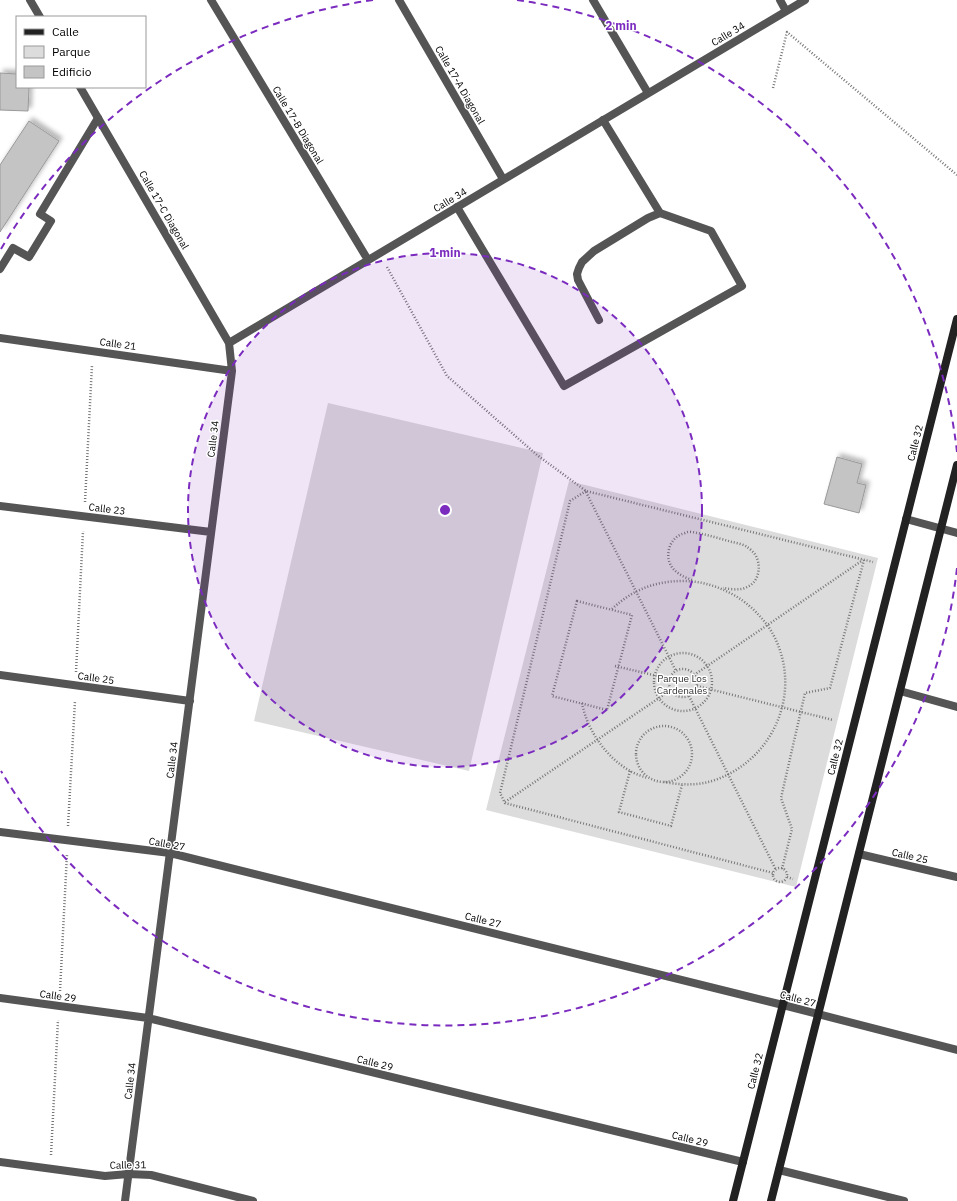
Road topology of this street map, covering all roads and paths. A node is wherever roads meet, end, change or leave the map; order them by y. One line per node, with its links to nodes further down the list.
1 (30, 0): 8 (street)
2 (211, 0): 18 (street, Calle 17-B Diagonal)
3 (399, 0): 15 (street, Calle 17-A Diagonal)
4 (593, 0): 11 (street)
5 (780, 0): 7 (street)
6 (805, 0): 7 (street, Calle 34)
7 (786, 11): 11 (street, Calle 34)
8 (39, 16)
9 (81, 88): 12 (street, Calle 17-C Diagonal)
10 (773, 88): 14 (path)
11 (648, 93): 13 (street, Calle 34)
12 (98, 118): 20 (street); 24 (street, Calle 17-C Diagonal)
13 (603, 120): 15 (street, Calle 34); 17 (street)
14 (957, 174)
15 (503, 179): 16 (street, Calle 34)
16 (457, 207): 17 (street); 18 (street, Calle 34)
17 (660, 213): 22 (street)
18 (368, 260): 24 (street, Calle 34)
19 (387, 267): 28 (path)
20 (0, 269)
21 (957, 319): 31 (street, Calle 32)
22 (599, 320)
23 (0, 338): 26 (street, Calle 21)
24 (229, 343): 26 (street, Calle 34)
25 (92, 363): 30 (path)
26 (232, 371): 34 (street, Calle 34)
27 (957, 466): 32 (street)
28 (586, 491): 36 (path); 40 (path); 73 (path)
29 (0, 506): 34 (street, Calle 23)
30 (84, 506)
31 (906, 519): 32 (street); 87 (street, Calle 32)
32 (941, 529): 35 (street); 56 (street)
33 (83, 530): 48 (path)
34 (211, 532): 60 (street, Calle 34)
35 (957, 533)
36 (864, 560): 37 (path); 42 (path); 65 (path)
37 (873, 562)
38 (694, 581): 39 (path); 39 (path); 40 (path)
39 (719, 587): 42 (path)
40 (636, 592): 41 (path); 43 (path)
41 (612, 609): 45 (path); 61 (path)
42 (767, 625): 46 (path); 62 (path)
43 (669, 656): 46 (path); 47 (path); 51 (path)
44 (615, 666): 45 (path)
45 (618, 666): 51 (path); 61 (path)
46 (707, 666): 49 (path); 55 (path)
47 (676, 671): 49 (path); 52 (path)
48 (76, 674)
49 (694, 674): 53 (path)
50 (0, 675): 60 (street, Calle 25)
51 (654, 675): 52 (path); 59 (path)
52 (670, 679): 54 (path)
53 (697, 686): 55 (path); 57 (path)
54 (671, 690): 57 (path); 59 (path)
55 (710, 690): 62 (path); 64 (path)
56 (900, 691): 63 (street); 78 (street)
57 (689, 696): 64 (path)
58 (75, 698): 75 (path)
59 (659, 698): 64 (path); 67 (path)
60 (190, 700): 77 (street, Calle 34)
61 (582, 703): 67 (path)
62 (782, 707): 65 (path); 69 (path)
63 (957, 707)
64 (695, 708): 69 (path)
65 (801, 712): 66 (path); 79 (path)
66 (833, 720)
67 (598, 740): 68 (path); 73 (path)
68 (630, 771): 70 (path); 72 (path)
69 (728, 774): 72 (path); 80 (path)
70 (653, 780): 71 (path); 71 (path)
71 (664, 782): 72 (path)
72 (682, 785)
73 (505, 803): 81 (path)
74 (0, 832): 77 (street, Calle 27)
75 (68, 834)
76 (67, 850): 85 (path)
77 (170, 853): 87 (street, Calle 27); 90 (street, Calle 34)
78 (859, 854): 83 (street, Calle 25); 88 (street)
79 (782, 869): 80 (path); 82 (path)
80 (776, 870): 81 (path)
81 (773, 873): 82 (path)
82 (787, 877): 84 (path)
83 (957, 877)
84 (793, 879)
85 (60, 993)
86 (0, 998): 90 (street, Calle 29)
87 (783, 1005): 88 (street, Calle 27); 93 (street, Calle 32)
88 (818, 1015): 91 (street, Calle 27); 95 (street)
89 (58, 1017): 94 (path)
90 (148, 1018): 93 (street, Calle 29); 96 (street, Calle 34)
91 (957, 1050)
92 (0, 1162): 94 (street, Calle 31)
93 (743, 1162): 99 (street, Calle 32)
94 (51, 1169): 96 (street, Calle 31)
95 (779, 1170): 100 (street); 101 (street)
96 (128, 1174): 97 (street, Calle 34); 98 (street, Calle 31)
97 (125, 1201)
98 (254, 1201)
99 (733, 1201)
100 (771, 1201)
101 (904, 1201)

